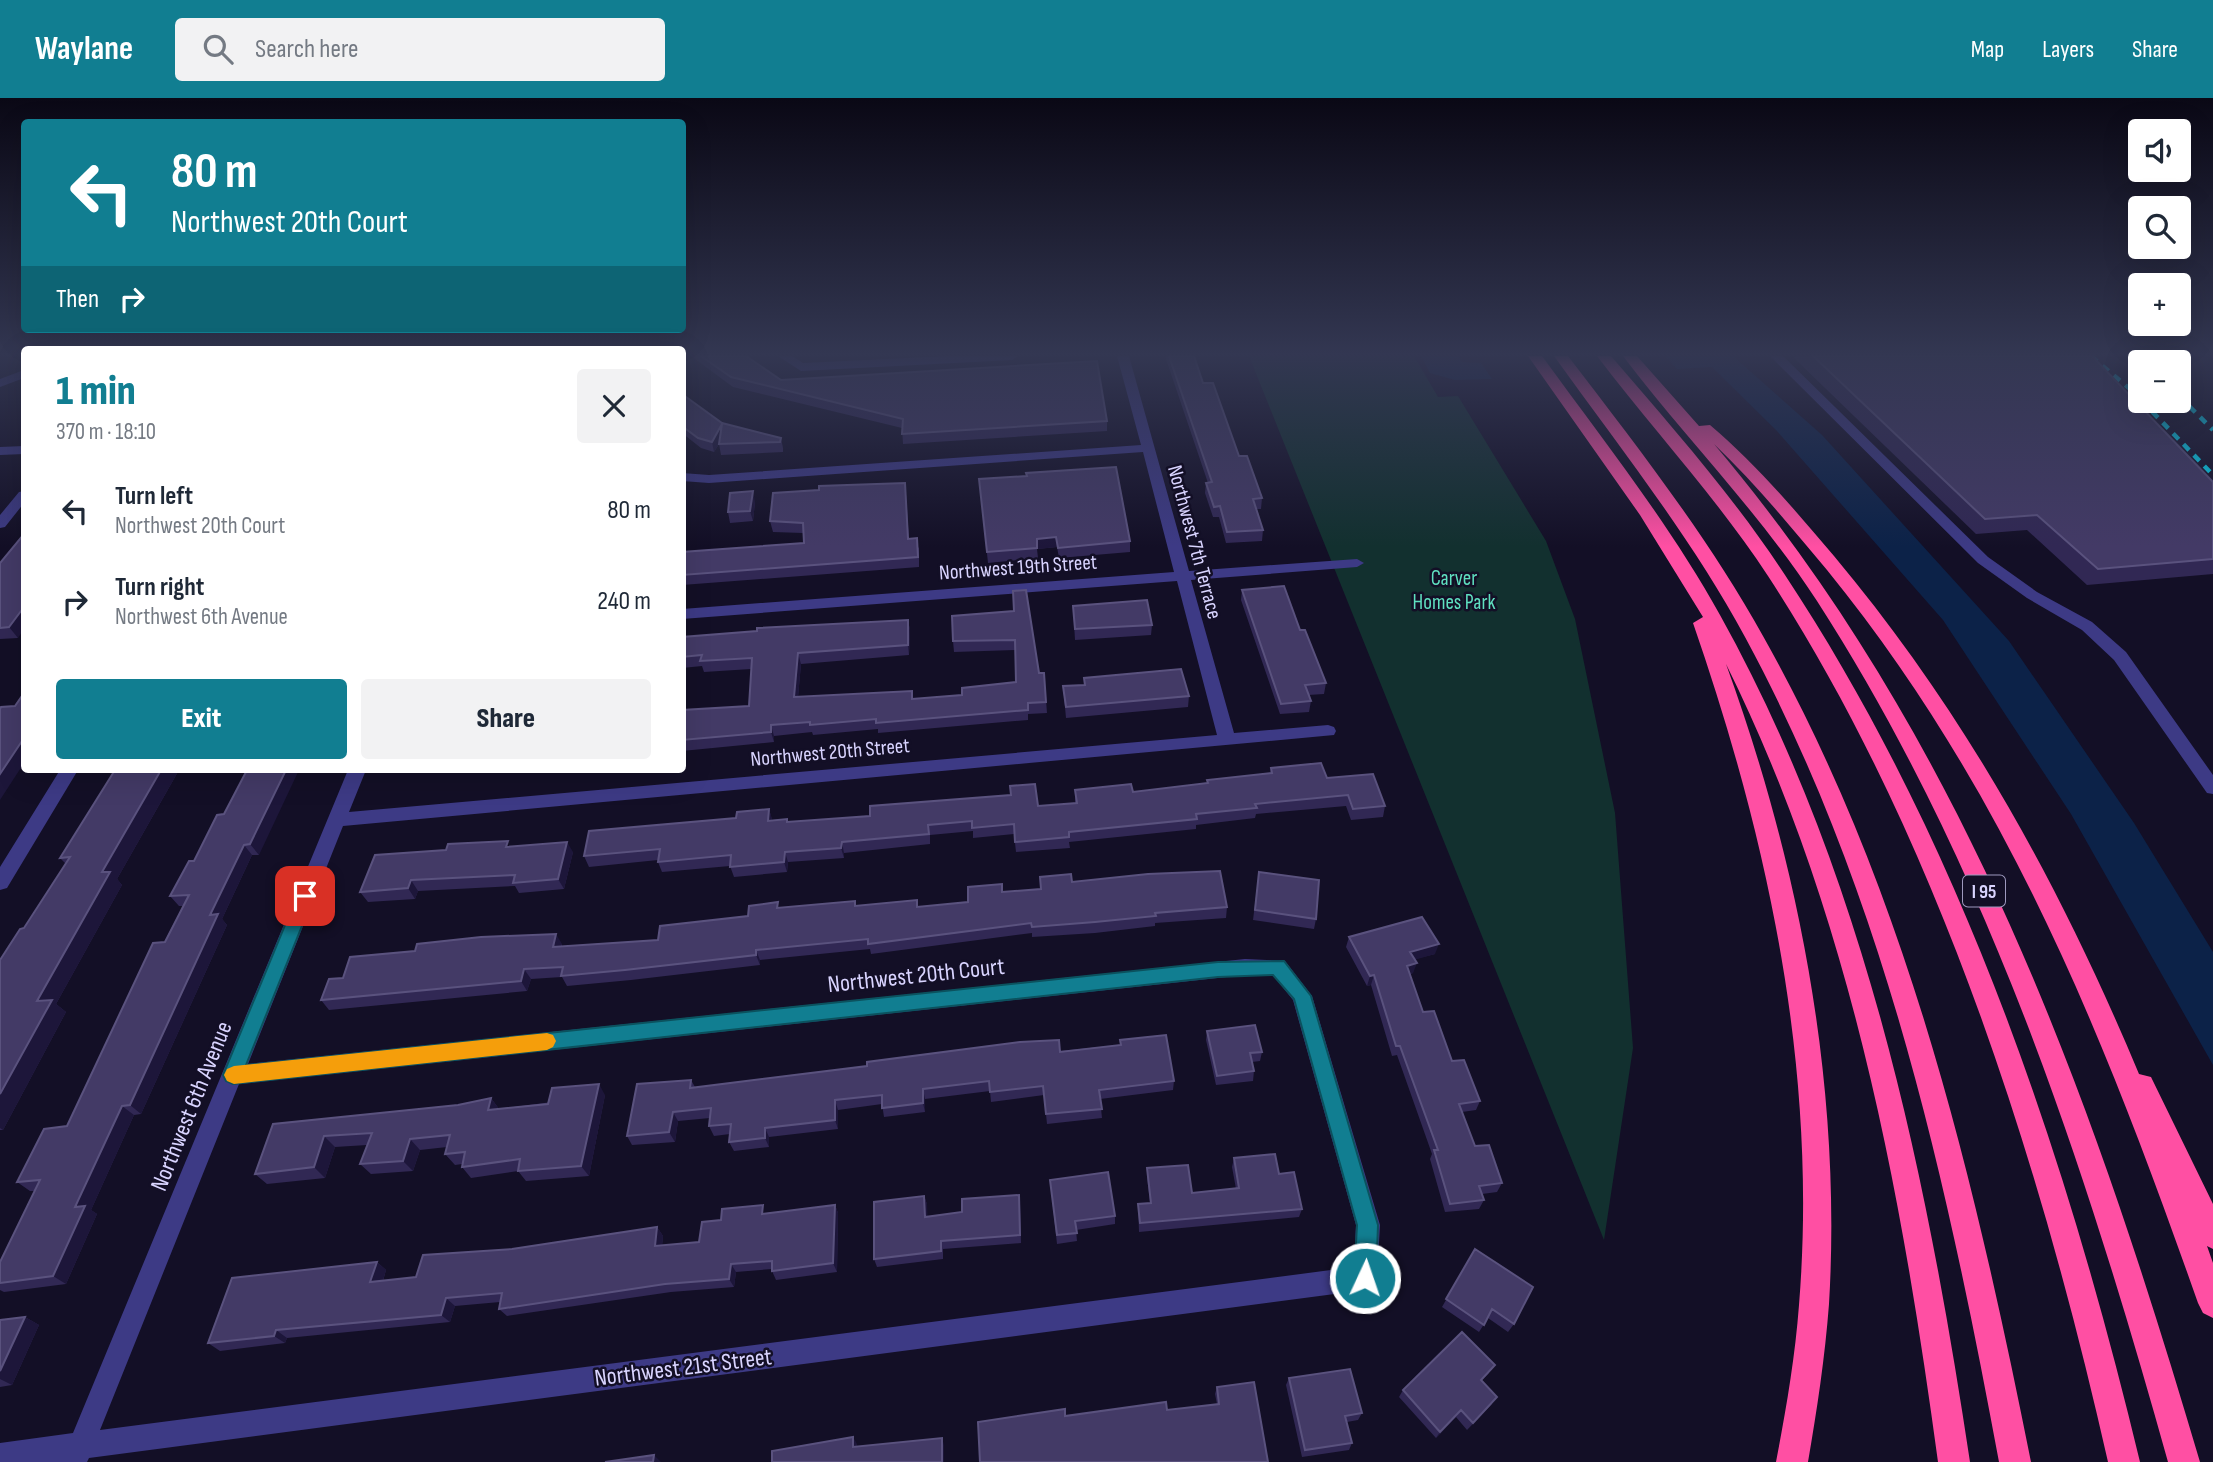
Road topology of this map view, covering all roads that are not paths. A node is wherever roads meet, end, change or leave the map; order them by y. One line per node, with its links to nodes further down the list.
1 (1140, 420): 8 (street, Northwest 7th Terrace)
2 (1579, 420): 15 (highway)
3 (1608, 420): 34 (highway)
4 (1656, 420): 35 (highway)
5 (1684, 420): 36 (highway, I 95)
6 (1696, 420): 25 (highway)
7 (1841, 420): 22 (street)
8 (1147, 448): 11 (street); 16 (street, Northwest 7th Terrace)
9 (21, 450): 10 (street)
10 (0, 451)
11 (686, 477)
12 (19, 507): 13 (street)
13 (0, 524)
14 (1357, 563): 16 (street, Northwest 19th Street)
15 (1682, 568): 32 (highway); 33 (highway)
16 (1183, 575): 17 (street, Northwest 19th Street); 19 (street, Northwest 7th Terrace)
17 (686, 614)
18 (1328, 731): 19 (street, Northwest 20th Street)
19 (1227, 739): 23 (street, Northwest 20th Street)
20 (67, 773): 24 (street)
21 (356, 773): 23 (street, Northwest 6th Avenue)
22 (2213, 788)
23 (337, 820): 26 (street, Northwest 6th Avenue)
24 (0, 883)
25 (2080, 971): 27 (highway); 29 (highway)
26 (233, 1075): 28 (street, Northwest 20th Court); 30 (street, Northwest 6th Avenue)
27 (2213, 1235)
28 (1365, 1278): 30 (street, Northwest 21st Street)
29 (2213, 1303)
30 (78, 1454): 31 (street, Northwest 21st Street)
31 (0, 1456)
32 (1792, 1462)
33 (1954, 1462)
34 (2015, 1462)
35 (2123, 1462)
36 (2184, 1462)

